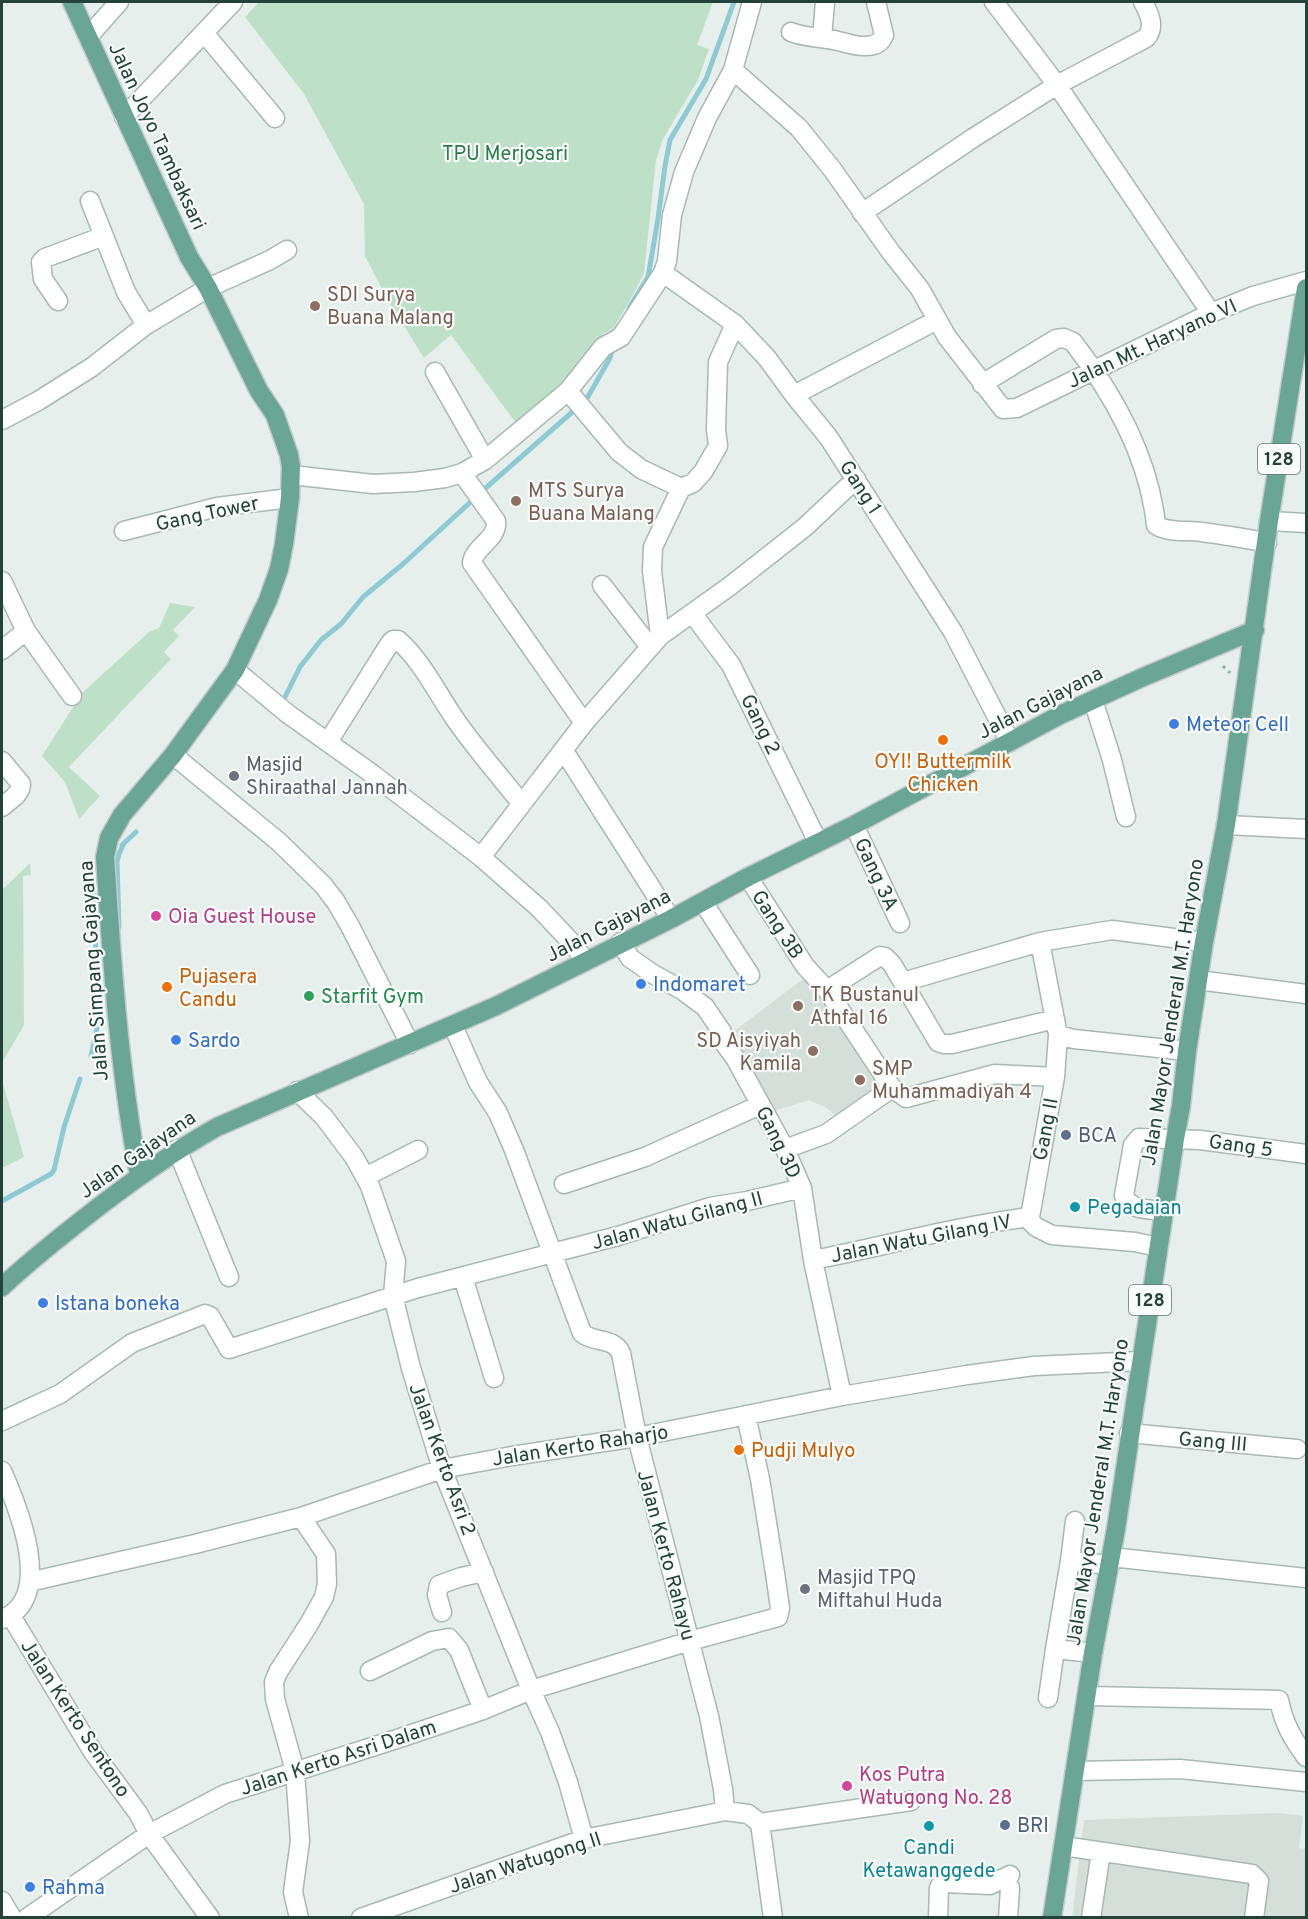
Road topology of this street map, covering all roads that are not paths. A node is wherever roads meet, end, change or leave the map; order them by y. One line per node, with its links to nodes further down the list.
1 (72, 2): 11 (main road, Jalan Joyo Tambaksari)
2 (119, 2): 11 (street)
3 (234, 2): 10 (street)
4 (752, 2): 13 (street)
5 (825, 2): 12 (street)
6 (876, 2): 12 (street)
7 (994, 2): 14 (street)
8 (1146, 7): 14 (street)
9 (791, 32): 12 (street)
10 (205, 34): 15 (street); 16 (street)
11 (88, 37): 15 (main road, Jalan Joyo Tambaksari)
12 (822, 38)
13 (733, 70): 18 (street); 21 (street)
14 (1057, 85): 18 (street); 26 (street)
15 (124, 117): 23 (main road, Jalan Joyo Tambaksari)
16 (275, 118)
17 (90, 201): 19 (street)
18 (862, 213): 27 (street)
19 (104, 236): 25 (street); 29 (street)
20 (287, 250): 23 (street)
21 (663, 273): 28 (street, Gang 1); 34 (street)
22 (1306, 281): 26 (street, Jalan Mt. Haryano VI)
23 (208, 288): 29 (street); 38 (main road, Jalan Simpang Gajayana)
24 (1306, 288): 42 (main road, 128)
25 (58, 301)
26 (1211, 313): 30 (street, Jalan Mt. Haryano VI)
27 (937, 320): 32 (street); 33 (street)
28 (735, 324): 33 (street, Gang 1); 40 (street)
29 (146, 325): 35 (street)
30 (1095, 370): 32 (street, Jalan Mt. Haryano VI); 32 (street); 45 (street)
31 (435, 372): 36 (street)
32 (982, 384)
33 (794, 395): 39 (street, Gang 1)
34 (576, 401): 36 (street); 40 (street)
35 (2, 420)
36 (484, 459): 37 (street)
37 (462, 473): 38 (street); 56 (street)
38 (291, 475): 41 (main road, Jalan Simpang Gajayana)
39 (856, 479): 48 (street); 58 (street, Gang 1)
40 (681, 488): 51 (street)
41 (290, 498): 44 (street, Gang Tower); 53 (main road, Jalan Simpang Gajayana)
42 (1269, 522): 43 (street); 45 (main road, 128)
43 (1306, 523)
44 (124, 531)
45 (1267, 543): 49 (main road, 128)
46 (2, 581): 50 (street)
47 (602, 585): 51 (street)
48 (692, 613): 51 (street); 68 (street, Gang 2)
49 (1255, 630): 55 (main road, Jalan Gajayana); 66 (main road, Jalan Mayor Jenderal M.T. Haryono / 128)
50 (26, 631): 52 (street); 54 (street)
51 (655, 642): 56 (street)
52 (2, 650)
53 (235, 670): 57 (street); 60 (main road, Jalan Simpang Gajayana)
54 (72, 696)
55 (1094, 700): 58 (main road, Jalan Gajayana); 64 (street)
56 (584, 723): 59 (street)
57 (328, 742): 62 (street); 69 (street)
58 (1010, 742): 65 (main road, Jalan Gajayana)
59 (564, 751): 62 (street); 72 (street)
60 (173, 755): 85 (street); 96 (main road, Jalan Simpang Gajayana)
61 (4, 771): 63 (street)
62 (521, 803): 69 (street)
63 (2, 807)
64 (1126, 817)
65 (854, 825): 68 (main road, Jalan Gajayana); 73 (street, Gang 3A)
66 (1226, 825): 67 (street); 76 (main road, Jalan Mayor Jenderal M.T. Haryono / 128)
67 (1306, 829)
68 (818, 842): 70 (main road, Jalan Gajayana)
69 (481, 857): 77 (street)
70 (748, 877): 71 (main road, Jalan Gajayana); 81 (street, Gang 3B)
71 (703, 902): 72 (main road, Jalan Gajayana); 78 (street)
72 (670, 919): 74 (main road, Jalan Gajayana)
73 (900, 923)
74 (621, 942): 77 (main road, Jalan Gajayana); 90 (street, Gang 3D)
75 (1040, 942): 76 (street); 80 (street); 84 (street, Gang II)
76 (1204, 942): 79 (main road, Jalan Mayor Jenderal M.T. Haryono / 128)
77 (585, 961): 83 (main road, Jalan Gajayana)
78 (750, 975)
79 (1198, 980): 82 (street); 86 (main road, Jalan Mayor Jenderal M.T. Haryono / 128)
80 (903, 982): 81 (street); 84 (street)
81 (827, 990): 88 (street, Gang 3B)
82 (1306, 994)
83 (453, 1026): 85 (main road, Jalan Gajayana); 103 (street, Jalan Kerto Rahayu)
84 (1057, 1027): 86 (street); 87 (street, Gang II)
85 (410, 1044): 89 (main road, Jalan Gajayana)
86 (1187, 1052): 91 (main road, Jalan Mayor Jenderal M.T. Haryono / 128)
87 (1055, 1077): 88 (street); 101 (street, Gang II)
88 (892, 1088): 93 (street)
89 (297, 1091): 92 (main road, Jalan Gajayana); 97 (street, Jalan Kerto Asri 2)
90 (760, 1104): 93 (street, Gang 3D); 98 (street)
91 (1175, 1139): 95 (street, Gang 5); 100 (main road, Jalan Mayor Jenderal M.T. Haryono / 128); 100 (street, Gang 5)
92 (177, 1149): 96 (main road, Jalan Gajayana); 105 (street)
93 (786, 1149): 99 (street, Gang 3D)
94 (418, 1150): 97 (street)
95 (1306, 1154)
96 (139, 1175): 107 (main road, Jalan Gajayana)
97 (365, 1177): 108 (street, Jalan Kerto Asri 2)
98 (564, 1184)
99 (802, 1188): 103 (street, Jalan Watu Gilang II); 104 (street, Gang 3D)
100 (1164, 1211): 102 (main road, Jalan Mayor Jenderal M.T. Haryono / 128)
101 (1030, 1217): 102 (street); 104 (street, Jalan Watu Gilang IV)
102 (1158, 1247): 109 (main road, Jalan Mayor Jenderal M.T. Haryono / 128)
103 (552, 1254): 106 (street, Jalan Watu Gilang II); 115 (street, Jalan Kerto Rahayu)
104 (813, 1260): 111 (street, Gang 3D)
105 (229, 1277)
106 (463, 1277): 108 (street, Jalan Watu Gilang II); 110 (street)
107 (2, 1287)
108 (393, 1296): 113 (street, Jalan Watu Gilang II); 117 (street, Jalan Kerto Asri 2)
109 (1142, 1361): 111 (street, Jalan Kerto Raharjo); 114 (main road, Jalan Mayor Jenderal M.T. Haryono / 128)
110 (494, 1378)
111 (842, 1396): 112 (street, Jalan Kerto Raharjo)
112 (746, 1414): 115 (street, Jalan Kerto Raharjo); 128 (street, Jalan Kerto Asri Dalam)
113 (2, 1421)
114 (1129, 1433): 116 (street, Gang III); 122 (main road, Jalan Mayor Jenderal M.T. Haryono / 128)
115 (637, 1437): 117 (street, Jalan Kerto Raharjo); 128 (street, Jalan Kerto Rahayu)
116 (1297, 1449)
117 (442, 1468): 119 (street, Jalan Kerto Raharjo); 123 (street, Jalan Kerto Asri 2)
118 (2, 1471): 125 (street, Jalan Kerto Sentono)
119 (301, 1517): 125 (street, Jalan Kerto Raharjo); 137 (street)
120 (1075, 1521): 121 (street)
121 (1070, 1561): 122 (street); 129 (street)
122 (1110, 1561): 124 (street); 130 (main road, Jalan Mayor Jenderal M.T. Haryono / 128)
123 (484, 1572): 126 (street); 132 (street, Jalan Kerto Asri 2)
124 (1306, 1578)
125 (29, 1582): 127 (street, Jalan Kerto Sentono)
126 (442, 1612)
127 (6, 1617): 143 (street, Jalan Kerto Sentono)
128 (690, 1641): 132 (street, Jalan Kerto Asri Dalam); 141 (street, Jalan Kerto Rahayu)
129 (1055, 1649): 130 (street); 134 (street)
130 (1093, 1653): 133 (main road, Jalan Mayor Jenderal M.T. Haryono / 128)
131 (370, 1671): 135 (street)
132 (531, 1690): 135 (street, Jalan Kerto Asri Dalam); 144 (street, Jalan Kerto Asri 2)
133 (1088, 1696): 136 (street); 138 (main road, Jalan Mayor Jenderal M.T. Haryono / 128)
134 (1048, 1698)
135 (483, 1710): 137 (street, Jalan Kerto Asri Dalam)
136 (1306, 1757)
137 (295, 1771): 143 (street, Jalan Kerto Asri Dalam); 151 (street)
138 (1075, 1771): 139 (street); 145 (main road, Jalan Mayor Jenderal M.T. Haryono / 128)
139 (1306, 1782)
140 (911, 1801): 142 (street)
141 (725, 1811): 142 (street, Jalan Watugong II); 144 (street, Jalan Watugong II)
142 (759, 1823): 153 (street)
143 (149, 1834): 149 (street, Jalan Kerto Asri Dalam); 150 (street, Jalan Kerto Sentono)
144 (584, 1839): 152 (street, Jalan Watugong II)
145 (1063, 1846): 146 (street); 156 (main road, Jalan Mayor Jenderal M.T. Haryono / 128)
146 (1101, 1852): 157 (street); 158 (street)
147 (2, 1901): 148 (street)
148 (12, 1917)
149 (27, 1917)
150 (210, 1917)
151 (299, 1917)
152 (361, 1917)
153 (773, 1917)
154 (938, 1917): 155 (street)
155 (1008, 1917)
156 (1052, 1917)
157 (1091, 1917)
158 (1254, 1917)

